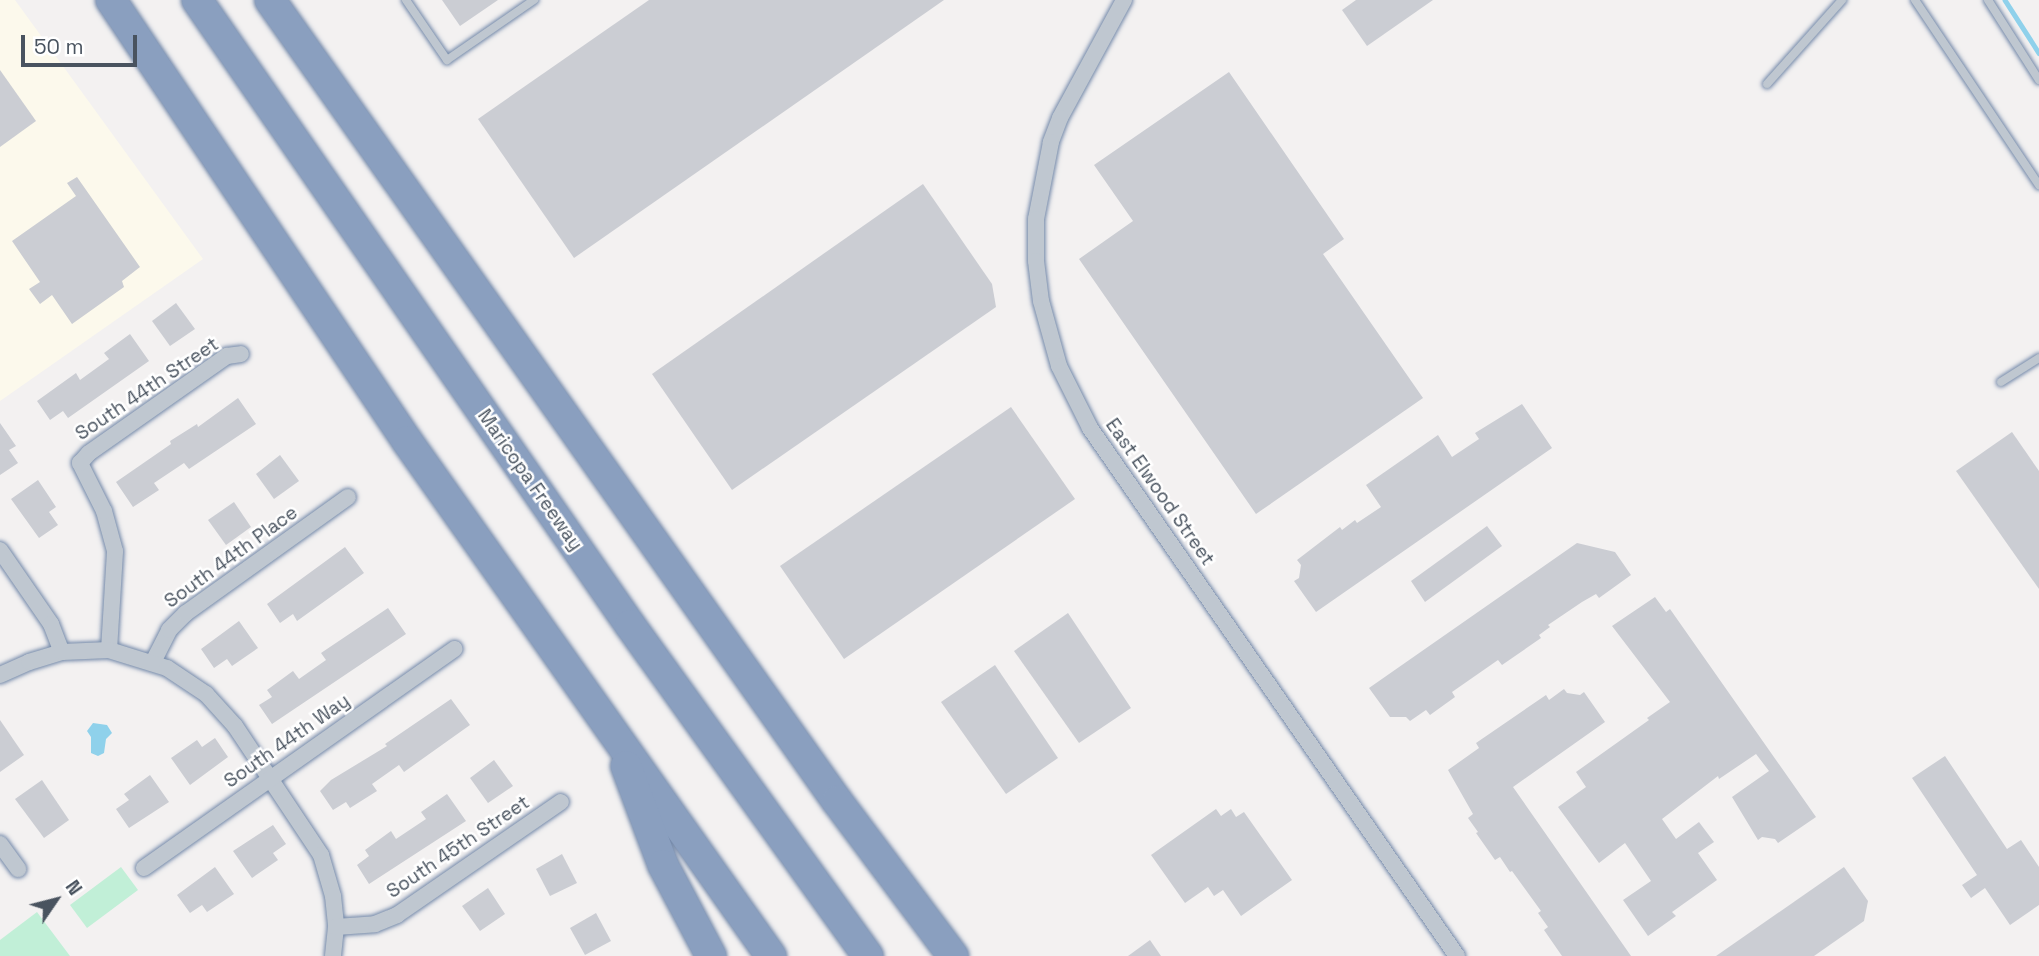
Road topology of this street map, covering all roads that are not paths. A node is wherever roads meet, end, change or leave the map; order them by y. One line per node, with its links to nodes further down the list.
1 (111, 0): 23 (highway)
2 (197, 0): 33 (highway, Maricopa Freeway)
3 (270, 0): 34 (highway)
4 (406, 0): 5 (lane)
5 (534, 0)
6 (1124, 0): 35 (street, East Elwood Street)
7 (1842, 0): 11 (lane)
8 (1914, 0): 12 (lane)
9 (1988, 0): 10 (lane)
10 (2039, 80)
11 (1767, 84)
12 (2039, 185)
13 (241, 354): 19 (street, South 44th Street)
14 (2039, 358): 15 (lane)
15 (2001, 382)
16 (348, 497): 21 (street, South 44th Place)
17 (0, 550): 20 (street)
18 (454, 649): 24 (street, South 44th Way)
19 (109, 650): 20 (street); 21 (street)
20 (62, 652): 22 (street)
21 (153, 662): 24 (street)
22 (0, 675)
23 (611, 726): 31 (highway); 32 (highway)
24 (271, 778): 27 (street, South 44th Way); 29 (street)
25 (562, 802): 29 (street, South 45th Street)
26 (0, 844): 28 (street)
27 (144, 868)
28 (18, 869)
29 (336, 927): 30 (street)
30 (333, 956)
31 (711, 956)
32 (772, 956)
33 (868, 956)
34 (953, 956)
35 (1457, 956)

